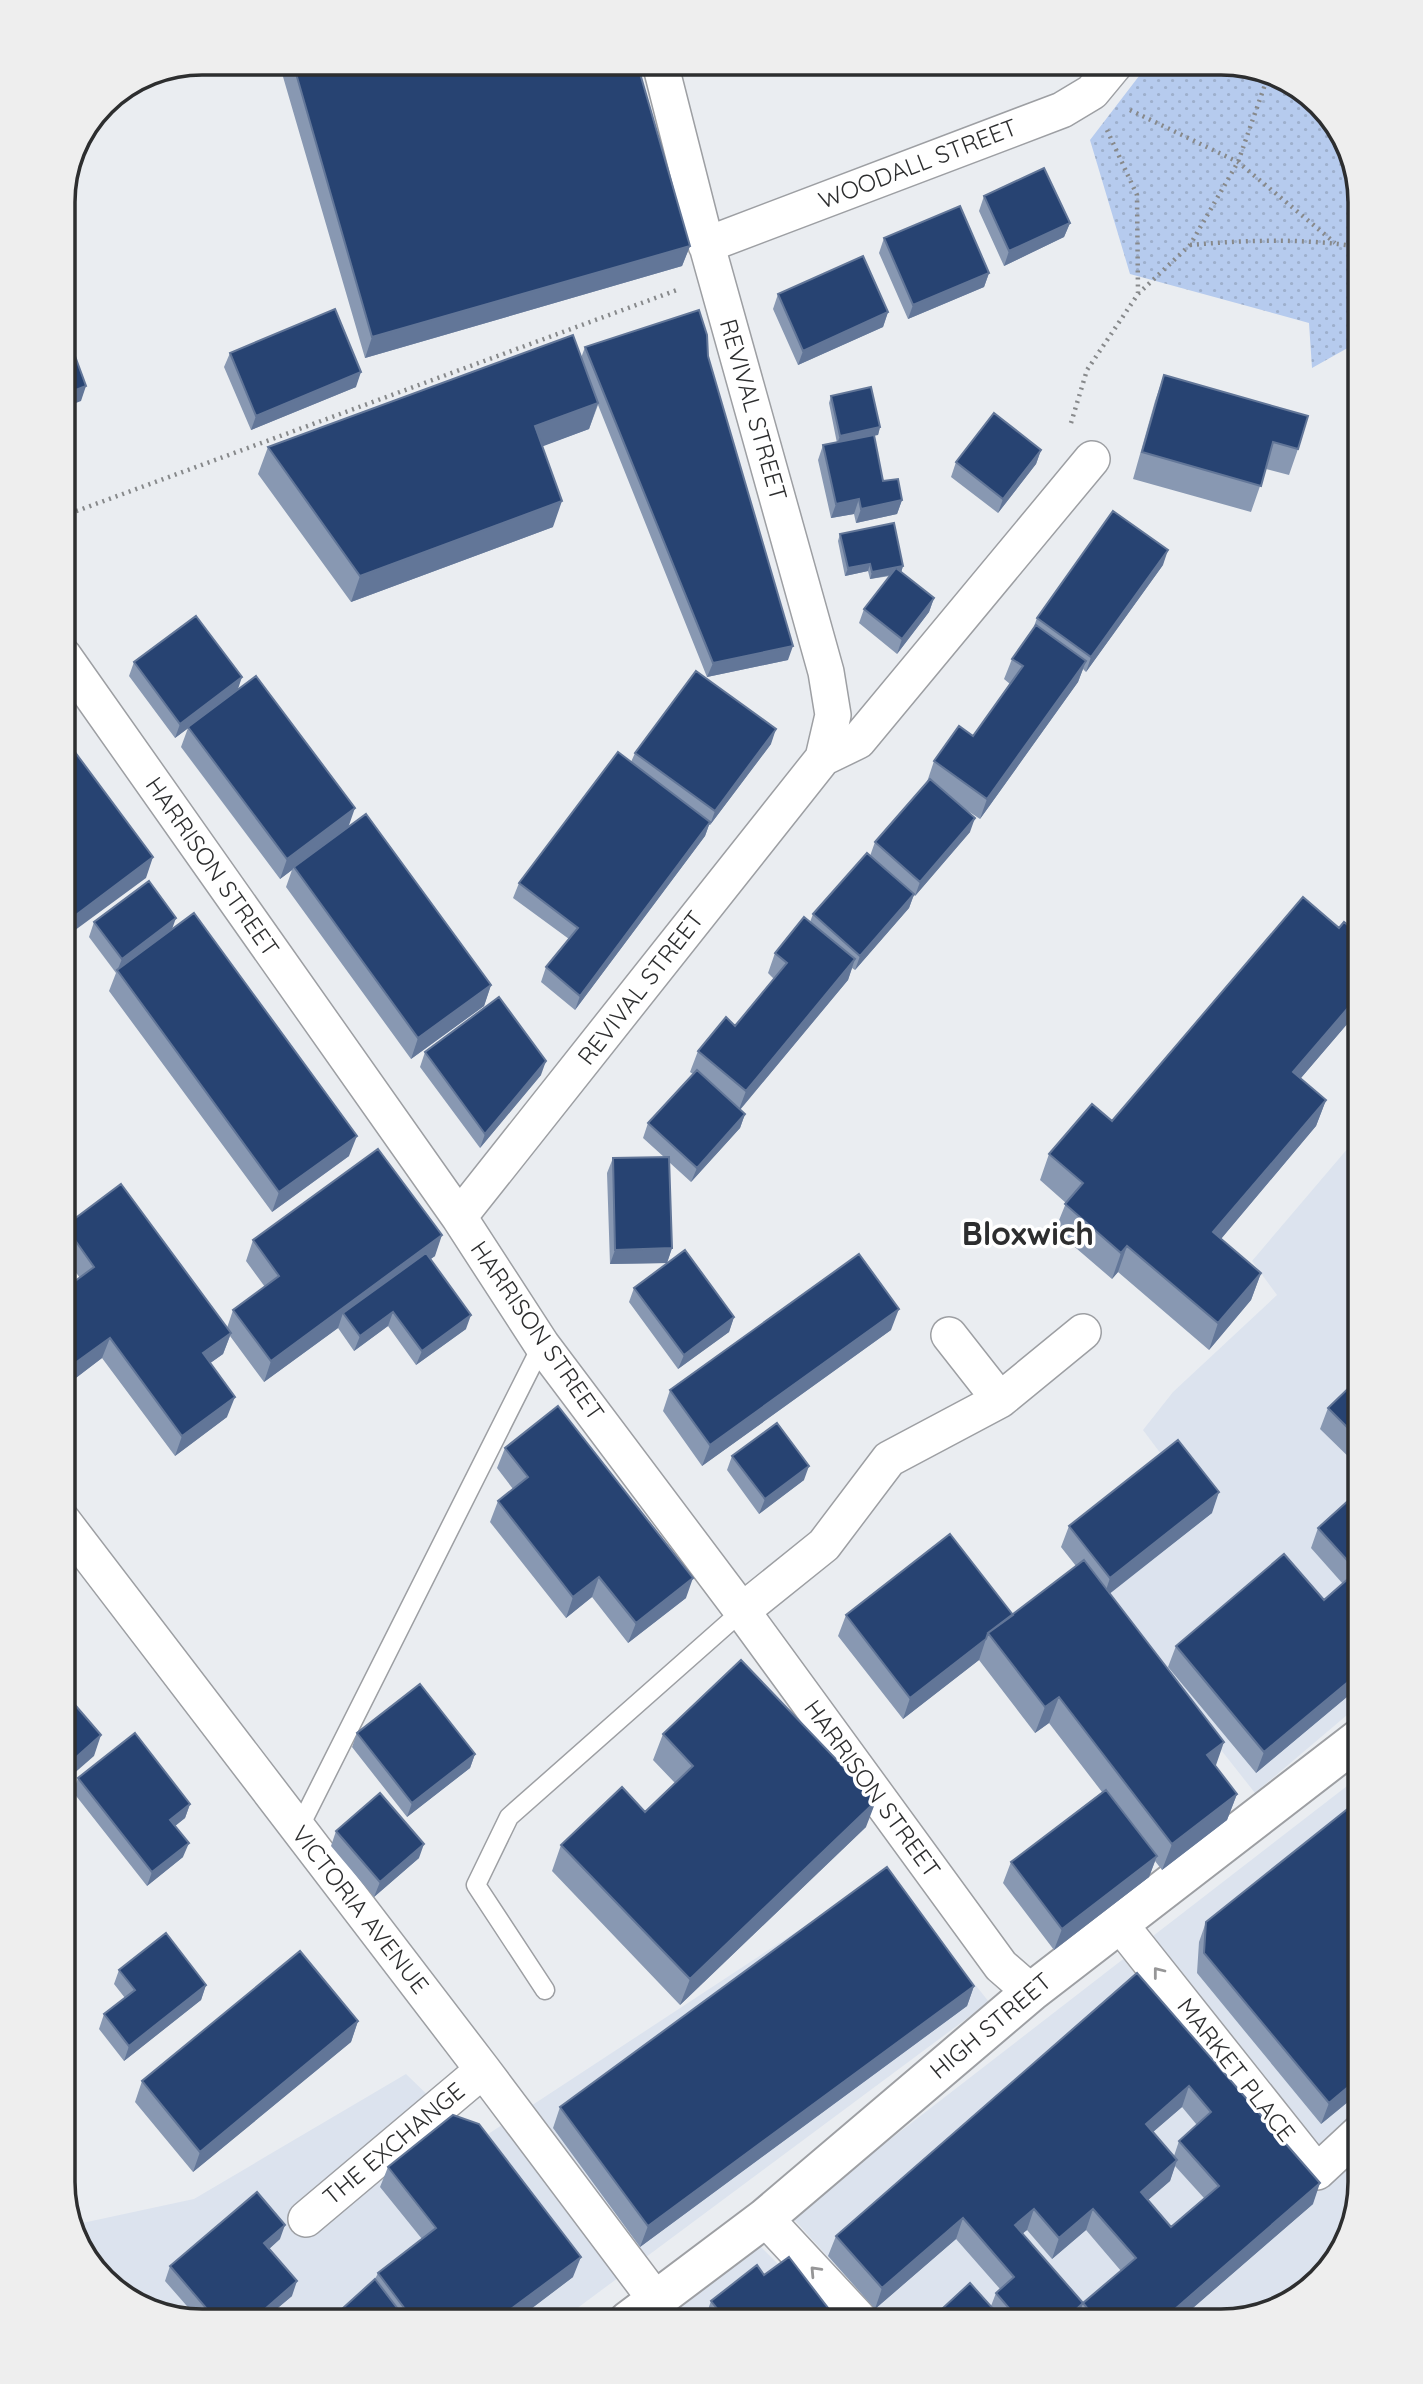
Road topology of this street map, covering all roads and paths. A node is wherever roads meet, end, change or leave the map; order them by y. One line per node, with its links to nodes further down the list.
1 (663, 75): 9 (street, REVIVAL STREET)
2 (1105, 76): 4 (street, WOODALL STREET)
3 (1265, 84): 5 (path)
4 (1092, 92): 5 (path); 9 (street, WOODALL STREET); 10 (path)
5 (1238, 162): 6 (path); 7 (path)
6 (1335, 243): 7 (path); 8 (path)
7 (1190, 245): 10 (path)
8 (1348, 245)
9 (711, 260): 12 (path); 14 (street, REVIVAL STREET)
10 (1138, 294): 11 (path)
11 (1092, 459): 14 (street, REVIVAL STREET)
12 (76, 511)
13 (76, 673): 15 (street, HARRISON STREET)
14 (824, 758): 15 (street, REVIVAL STREET)
15 (458, 1217): 18 (street, HARRISON STREET)
16 (1083, 1332): 19 (street)
17 (949, 1335): 19 (street)
18 (542, 1345): 21 (street, HARRISON STREET); 23 (lane)
19 (1000, 1400): 21 (street)
20 (75, 1537): 23 (street, VICTORIA AVENUE)
21 (742, 1611): 25 (lane); 26 (street, HARRISON STREET)
22 (1348, 1747): 24 (highway, HIGH STREET)
23 (298, 1830): 27 (street, VICTORIA AVENUE)
24 (1119, 1923): 26 (highway, HIGH STREET); 28 (street, MARKET PLACE, one-way to 24)
25 (545, 1990)
26 (1031, 1992): 29 (highway, HIGH STREET)
27 (483, 2070): 30 (street, THE EXCHANGE); 31 (street, VICTORIA AVENUE)
28 (1348, 2143)
29 (765, 2218): 32 (highway, HIGH STREET); 33 (street, one-way to 29)
30 (306, 2219)
31 (641, 2308)
32 (644, 2308)
33 (849, 2309)

